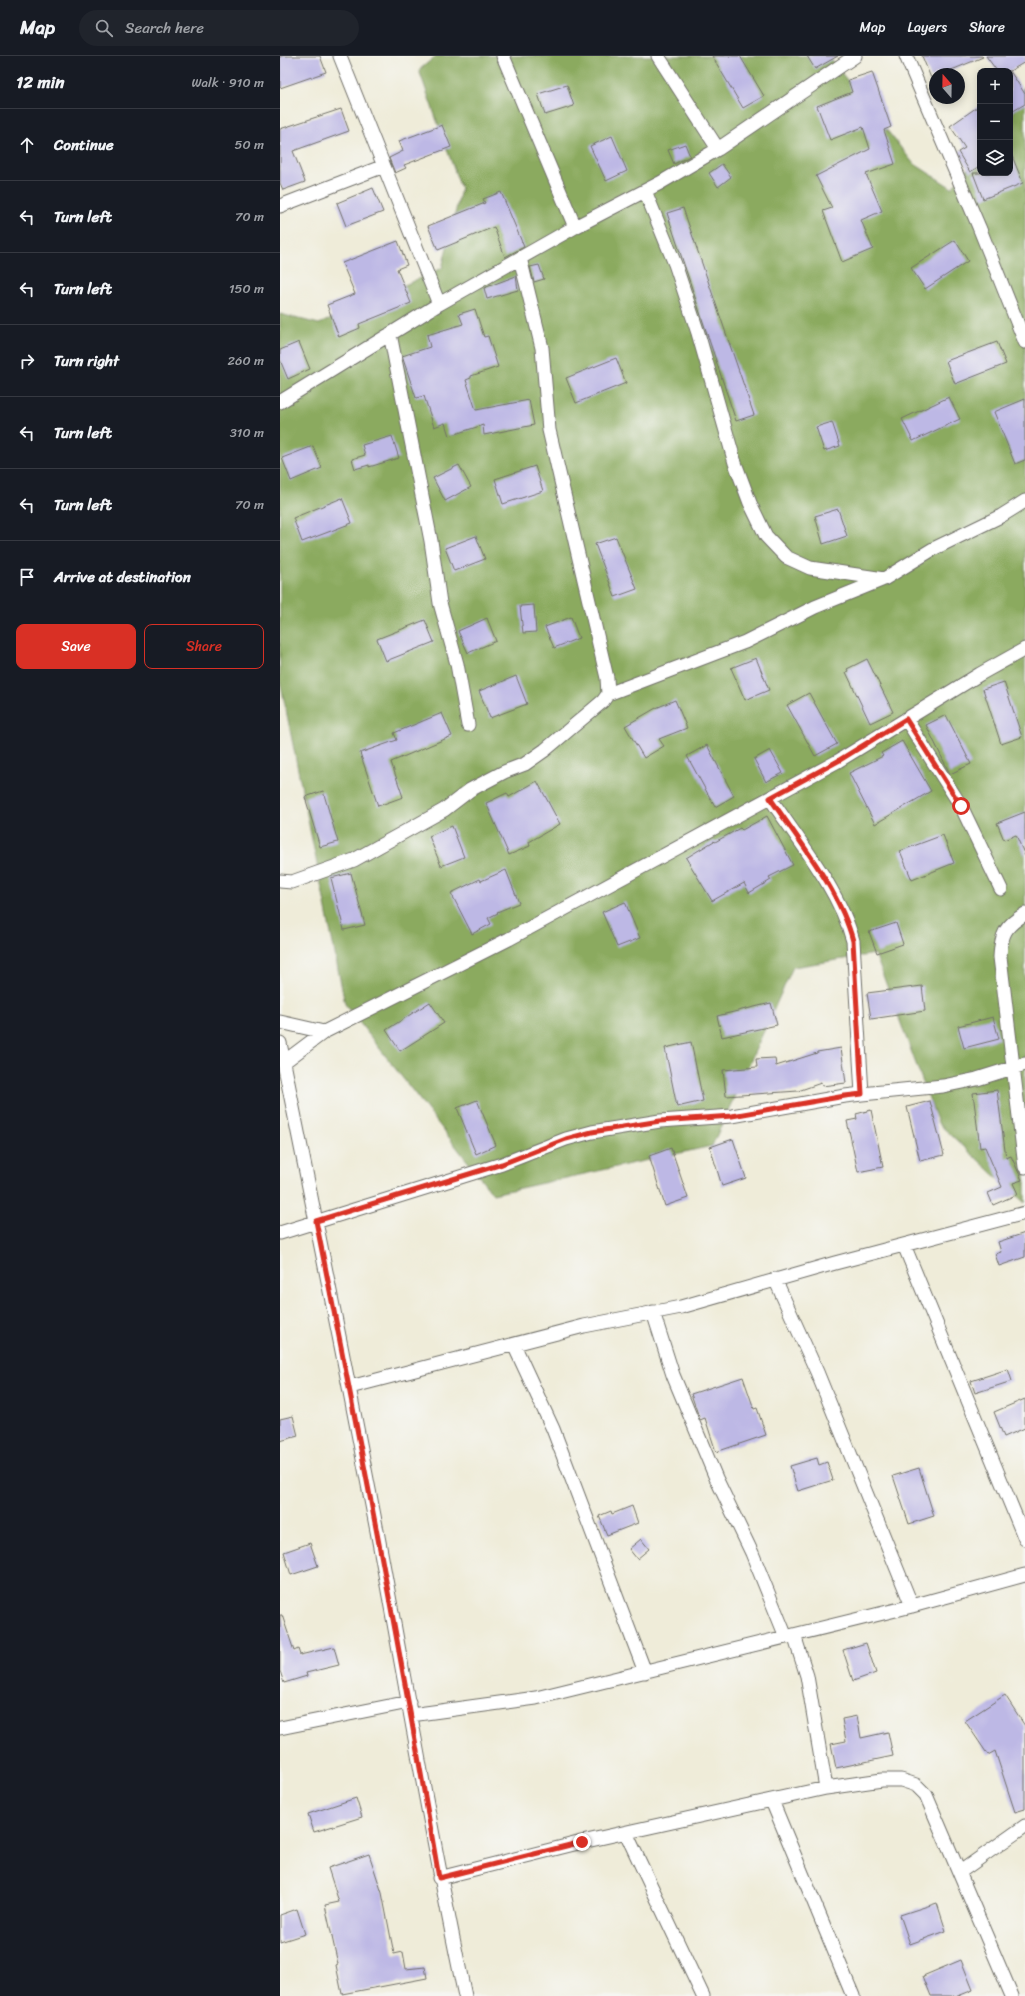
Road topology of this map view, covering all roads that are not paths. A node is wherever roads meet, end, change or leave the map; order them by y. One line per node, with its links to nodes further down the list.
1 (340, 56): 8 (street)
2 (503, 56): 11 (street)
3 (658, 56): 7 (street)
4 (855, 56): 6 (street)
5 (906, 56): 15 (street)
6 (837, 61): 7 (street)
7 (718, 149): 9 (street)
8 (384, 166): 10 (street); 13 (street)
9 (645, 191): 11 (street); 18 (street)
10 (280, 206)
11 (575, 227): 12 (street)
12 (520, 258): 13 (street); 20 (street)
13 (439, 304): 14 (street)
14 (390, 334): 16 (street); 22 (street)
15 (1025, 342)
16 (280, 402)
17 (1025, 501): 18 (street)
18 (884, 579): 20 (street)
19 (1025, 649): 21 (street)
20 (608, 694): 24 (street)
21 (906, 719): 23 (street); 25 (street)
22 (468, 725)
23 (770, 798): 28 (street); 32 (street)
24 (280, 881)
25 (1001, 889)
26 (1025, 914): 31 (street)
27 (280, 1022): 28 (street)
28 (324, 1032): 30 (street)
29 (280, 1043): 30 (street)
30 (284, 1062): 36 (street)
31 (1020, 1066): 32 (street); 33 (street)
32 (862, 1094): 36 (street)
33 (1023, 1140): 34 (street)
34 (1025, 1167)
35 (1025, 1213): 38 (street)
36 (316, 1221): 37 (street); 42 (street)
37 (280, 1233)
38 (904, 1245): 39 (street); 43 (street)
39 (775, 1279): 40 (street); 45 (street)
40 (653, 1312): 41 (street); 46 (street)
41 (514, 1345): 42 (street); 47 (street)
42 (350, 1387): 48 (street)
43 (1025, 1539)
44 (1025, 1575): 45 (street)
45 (912, 1606): 46 (street)
46 (790, 1636): 47 (street); 51 (street)
47 (645, 1672): 49 (street)
48 (409, 1702): 49 (street); 50 (street)
49 (411, 1715): 56 (street)
50 (280, 1728)
51 (826, 1788): 52 (street); 55 (street)
52 (772, 1801): 54 (street); 59 (street)
53 (1025, 1826): 55 (street)
54 (626, 1833): 56 (street); 58 (street)
55 (960, 1872): 60 (street)
56 (439, 1878): 57 (street)
57 (465, 1996)
58 (703, 1996)
59 (853, 1996)
60 (1012, 1996)

